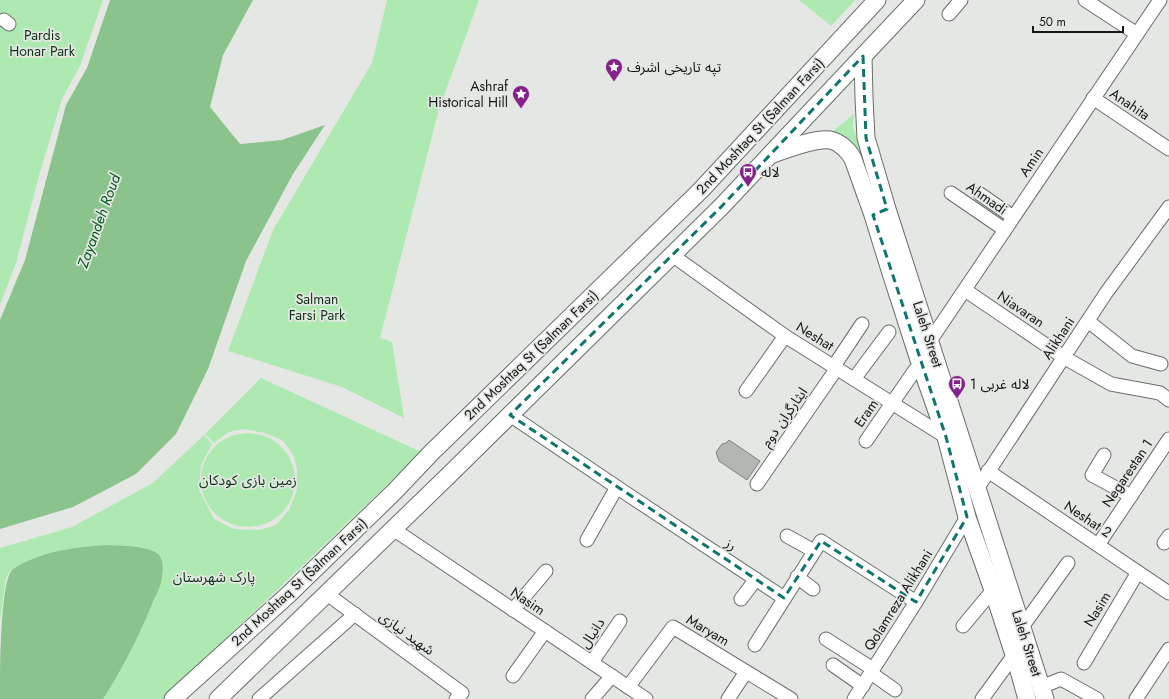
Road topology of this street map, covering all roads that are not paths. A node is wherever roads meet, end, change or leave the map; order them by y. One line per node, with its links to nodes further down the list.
1 (877, 0): 84 (main road, 2nd Moshtaq St (Salman Farsi))
2 (916, 0): 8 (main road, 2nd Moshtaq St (Salman Farsi))
3 (961, 0): 6 (street)
4 (1085, 0): 7 (street)
5 (1160, 0): 7 (street, Amin)
6 (949, 14)
7 (1137, 34): 9 (street, Amin)
8 (863, 56): 11 (main road, 2nd Moshtaq St (Salman Farsi)); 15 (main road, Laleh Street)
9 (1093, 98): 10 (street, Anahita); 16 (street, Amin)
10 (1169, 149)
11 (770, 155): 15 (main road, Laleh Street); 18 (main road, 2nd Moshtaq St (Salman Farsi))
12 (951, 193): 17 (street, Ahmadi)
13 (980, 194): 16 (street)
14 (1169, 207): 20 (street, Alikhani)
15 (880, 212): 24 (main road, Laleh Street); 34 (main road, Laleh Street)
16 (1013, 217): 17 (street, Amin)
17 (1005, 230): 19 (street, Amin)
18 (672, 255): 23 (street, Neshat); 33 (main road, 2nd Moshtaq St (Salman Farsi))
19 (965, 290): 24 (street, Amin); 25 (street, Niavaran)
20 (1088, 321): 25 (street, Alikhani); 26 (street)
21 (862, 324): 27 (street, ایثارگران دوم)
22 (889, 332): 29 (street)
23 (785, 336): 27 (street, Neshat); 30 (street)
24 (930, 341): 41 (main road, Laleh Street)
25 (1065, 358): 31 (street, Niavaran); 38 (street, Alikhani)
26 (1161, 364)
27 (836, 367): 29 (street, Neshat); 39 (street, ایثارگران دوم)
28 (915, 370): 32 (street, Eram)
29 (854, 379): 32 (street, Neshat)
30 (746, 391)
31 (1169, 400)
32 (893, 404): 34 (street, Neshat); 36 (street, Eram)
33 (510, 414): 40 (street, رز); 44 (main road, 2nd Moshtaq St (Salman Farsi))
34 (946, 437): 43 (main road, Laleh Street)
35 (1169, 439): 42 (street, Negarestan 1)
36 (866, 441)
37 (1104, 455): 42 (street)
38 (988, 471): 41 (street, Alikhani); 47 (street, Neshat 2)
39 (757, 484)
40 (616, 487): 46 (street); 54 (street, رز)
41 (977, 489): 50 (main road, Laleh Street)
42 (1131, 496): 47 (street, Negarestan 1)
43 (967, 517): 50 (main road, Laleh Street); 61 (street, Qolamreza Alikhani)
44 (393, 529): 58 (main road, 2nd Moshtaq St (Salman Farsi)); 62 (street, Nasim)
45 (787, 536): 48 (street)
46 (587, 540)
47 (1098, 545): 52 (street, Neshat 2)
48 (814, 551): 53 (street); 61 (street)
49 (1068, 563): 66 (street)
50 (994, 567): 56 (main road, Laleh Street); 66 (main road, Laleh Street)
51 (546, 571): 62 (street)
52 (1138, 572): 57 (street, Neshat 2); 73 (street, Nasim)
53 (797, 577): 55 (street); 59 (street)
54 (756, 579): 59 (street, رز); 60 (street)
55 (813, 589)
56 (993, 590): 65 (street); 71 (main road, Laleh Street)
57 (1169, 593)
58 (326, 594): 63 (street, شهید نیازی); 85 (main road, 2nd Moshtaq St (Salman Farsi))
59 (784, 598): 69 (street)
60 (741, 599)
61 (916, 602): 75 (street, Qolamreza Alikhani)
62 (513, 610): 67 (street, Nasim)
63 (355, 614): 86 (street); 87 (street, شهید نیازی)
64 (620, 621): 72 (street, دانیال)
65 (963, 626)
66 (1022, 627): 82 (main road, Laleh Street)
67 (545, 631): 72 (street, Nasim); 77 (street)
68 (826, 638): 75 (street)
69 (755, 645)
70 (1169, 649): 95 (street)
71 (1014, 655): 92 (street); 93 (main road, Laleh Street)
72 (592, 662): 78 (street, Nasim)
73 (1084, 663)
74 (833, 665): 79 (street)
75 (872, 671): 79 (street, Qolamreza Alikhani); 81 (street)
76 (746, 672): 80 (street, Maryam); 89 (street); 90 (street, Maryam)
77 (513, 676)
78 (612, 676): 80 (street, Nasim); 88 (street)
79 (863, 686): 91 (street, Qolamreza Alikhani)
80 (628, 687): 83 (street, Nasim)
81 (895, 690)
82 (1043, 693): 94 (street)
83 (643, 698)
84 (174, 699)
85 (218, 699)
86 (259, 699)
87 (456, 699)
88 (592, 699)
89 (728, 699)
90 (790, 699)
91 (854, 699)
92 (982, 699)
93 (1027, 699)
94 (1097, 699)
95 (1136, 699)

